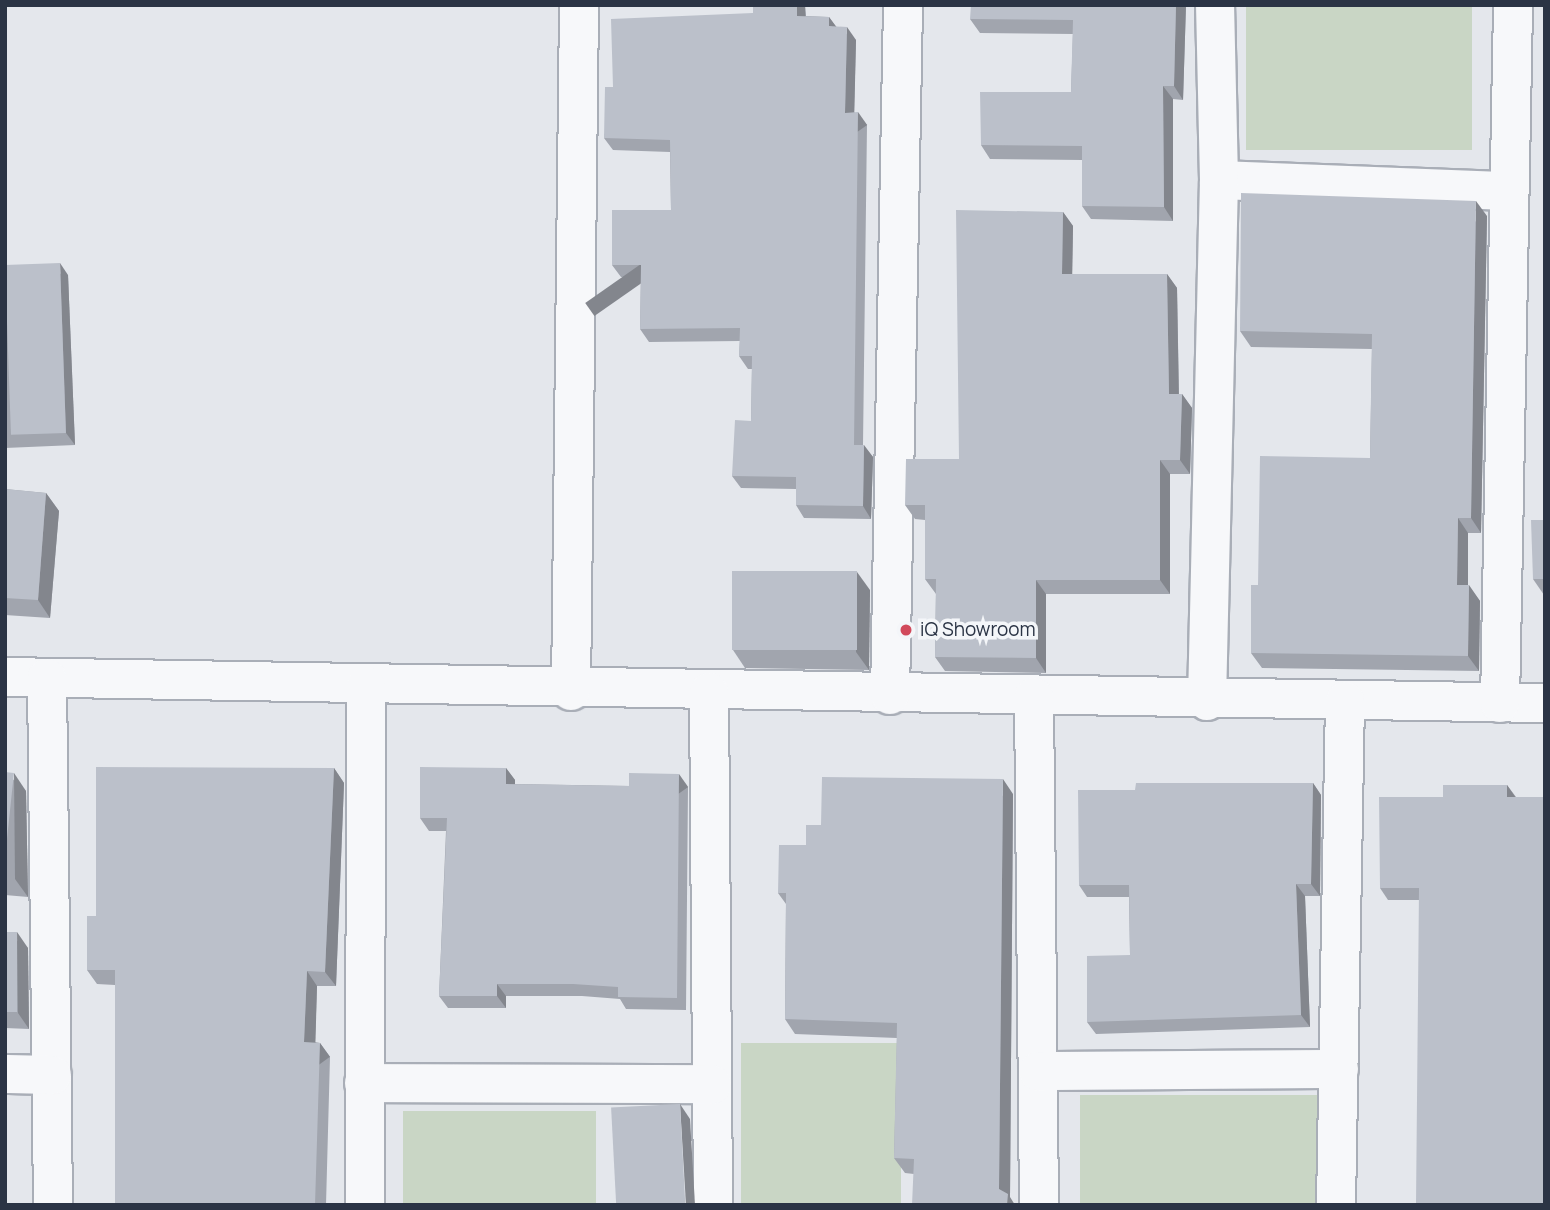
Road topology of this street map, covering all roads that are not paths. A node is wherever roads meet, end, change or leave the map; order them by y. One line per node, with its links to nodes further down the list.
1 (579, 5): 10 (street)
2 (902, 5): 12 (street)
3 (1215, 5): 5 (street)
4 (1513, 5): 6 (street)
5 (1219, 180): 6 (street); 14 (street)
6 (1509, 191): 16 (street)
7 (5, 677): 8 (street)
8 (47, 678): 9 (street); 21 (street)
9 (366, 686): 10 (street); 22 (street)
10 (571, 691): 11 (street)
11 (709, 692): 12 (street); 23 (street)
12 (890, 695): 13 (street)
13 (1034, 697): 14 (street); 19 (street)
14 (1207, 701): 15 (street)
15 (1345, 701): 16 (street); 18 (street)
16 (1500, 703): 17 (street)
17 (1545, 703)
18 (1339, 1069): 19 (street); 28 (street)
19 (1038, 1071): 27 (street)
20 (5, 1074): 21 (street)
21 (52, 1075): 24 (street)
22 (365, 1083): 23 (street); 25 (street)
23 (712, 1084): 26 (street)
24 (53, 1205)
25 (365, 1205)
26 (713, 1205)
27 (1040, 1205)
28 (1336, 1205)

